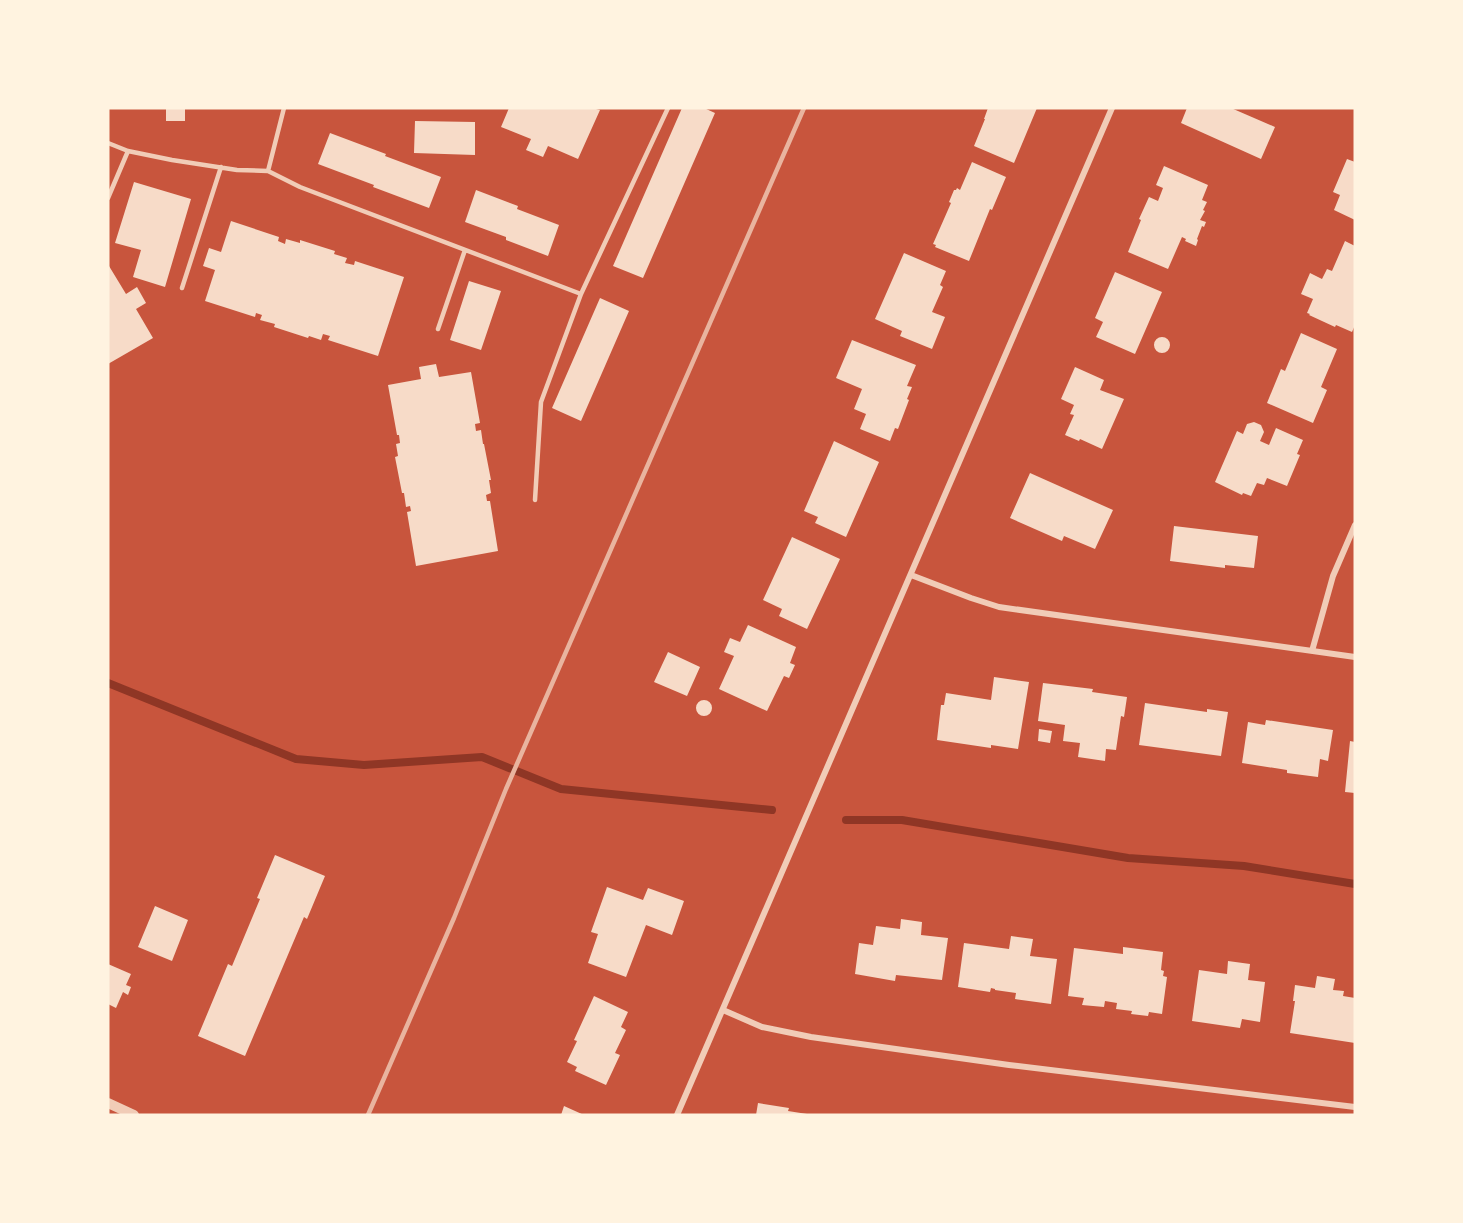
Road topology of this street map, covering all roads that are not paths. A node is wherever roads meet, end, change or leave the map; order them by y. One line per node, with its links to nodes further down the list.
1 (284, 108): 7 (lane)
2 (668, 108): 11 (lane)
3 (1112, 108): 15 (street)
4 (108, 143): 5 (lane)
5 (128, 151): 6 (lane); 8 (lane)
6 (220, 167): 7 (lane); 10 (lane)
7 (268, 171): 9 (lane)
8 (108, 198)
9 (465, 250): 11 (lane); 12 (lane)
10 (182, 288)
11 (581, 294): 13 (lane)
12 (438, 329)
13 (535, 501)
14 (1355, 525): 16 (street)
15 (911, 574): 16 (street); 18 (street)
16 (1312, 651): 17 (street)
17 (1355, 657)
18 (723, 1010): 20 (street); 22 (street)
19 (108, 1103): 21 (street)
20 (1355, 1107)
21 (126, 1113)
22 (677, 1115)

